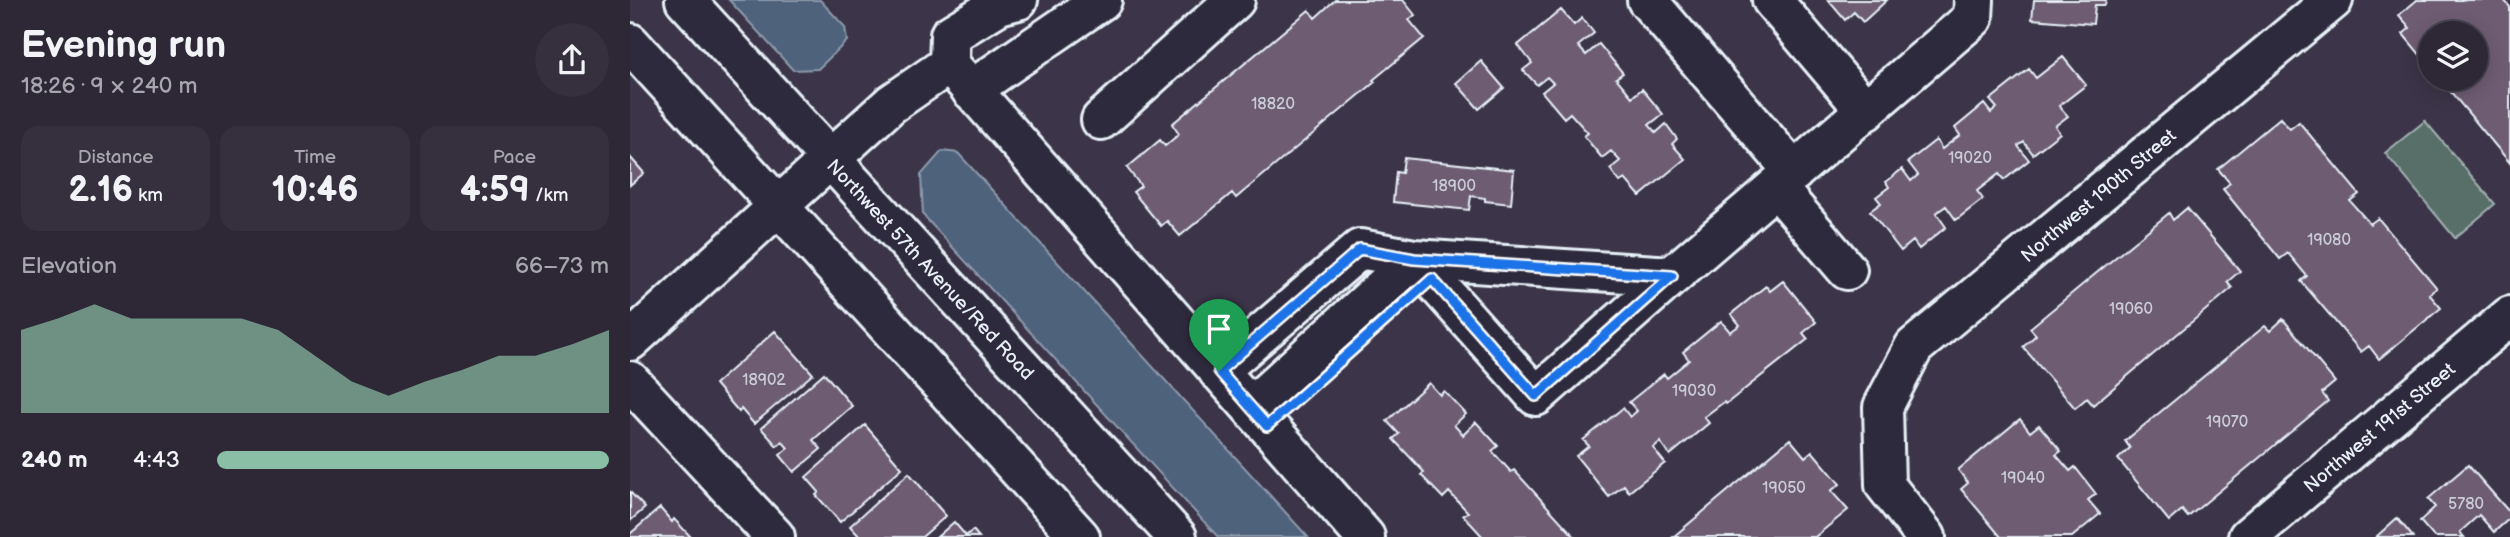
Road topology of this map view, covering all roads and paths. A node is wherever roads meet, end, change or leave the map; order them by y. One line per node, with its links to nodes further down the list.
1 (685, 0): 13 (street, Northwest 57th Avenue/Red Road)
2 (1102, 0): 10 (street)
3 (1647, 0): 14 (street)
4 (1772, 0): 11 (street)
5 (1974, 0): 11 (street)
6 (2333, 0): 26 (street, Northwest 190th Street)
7 (1004, 2): 10 (street)
8 (1217, 6): 12 (street)
9 (630, 43): 15 (street)
10 (960, 77): 13 (street); 23 (street)
11 (1866, 111): 14 (street)
12 (1101, 120)
13 (830, 159): 15 (street); 29 (street, Northwest 57th Avenue/Red Road)
14 (1786, 180): 17 (street); 19 (street)
15 (778, 206): 22 (street); 28 (street)
16 (1423, 269): 18 (street); 19 (street); 19 (street); 20 (street); 25 (street)
17 (1847, 270)
18 (1335, 271): 20 (street); 23 (street)
19 (1672, 276)
20 (1364, 304): 25 (street)
21 (2510, 316): 31 (street, Northwest 191st Street)
22 (630, 341)
23 (1219, 371): 25 (street)
24 (630, 381): 27 (street)
25 (1259, 416): 30 (street)
26 (1912, 532)
27 (775, 537)
28 (1080, 537)
29 (1177, 537)
30 (1365, 537)
31 (2248, 537)

